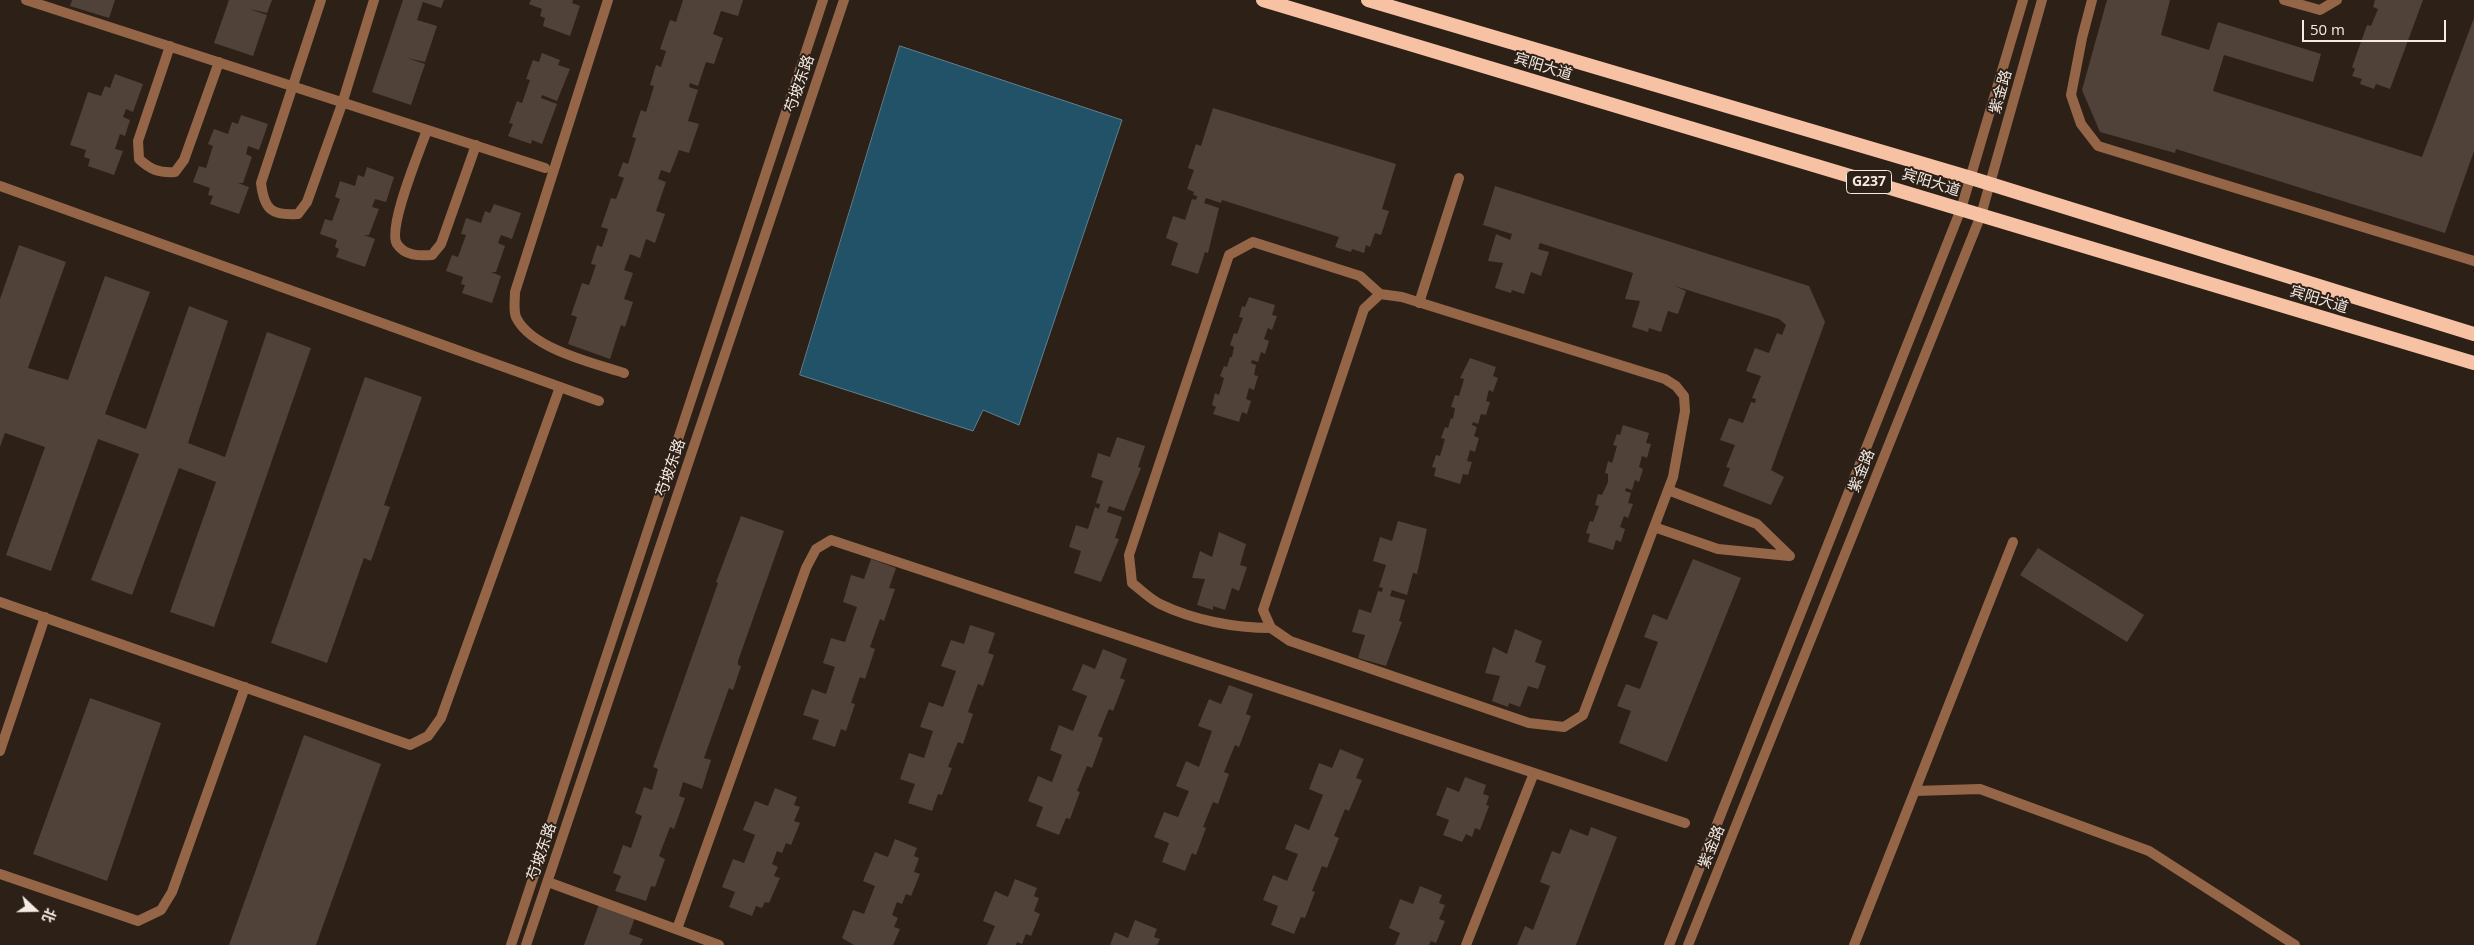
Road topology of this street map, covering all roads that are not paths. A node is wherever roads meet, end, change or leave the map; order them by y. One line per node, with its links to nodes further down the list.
1 (26, 0): 16 (street)
2 (321, 0): 3 (street)
3 (374, 0)
4 (608, 0): 30 (street)
5 (823, 0): 47 (street, 芍坡东路)
6 (1264, 0): 23 (highway, 宾阳大道 / G237)
7 (1368, 0): 20 (highway, 宾阳大道 / G237)
8 (2023, 0): 20 (street, 紫金路)
9 (2042, 0): 21 (street, 紫金路)
10 (2092, 0): 25 (street)
11 (2284, 0): 12 (street)
12 (2337, 0)
13 (844, 2): 45 (street, 芍坡东路)
14 (170, 46): 15 (street)
15 (218, 62)
16 (427, 130): 17 (street); 17 (street)
17 (476, 145): 18 (street)
18 (545, 168)
19 (1459, 178): 27 (street)
20 (1971, 178): 21 (highway, 宾阳大道 / G237); 23 (street, 紫金路)
21 (1990, 184): 24 (street, 紫金路); 28 (highway, 宾阳大道 / G237)
22 (0, 186): 31 (street)
23 (1961, 209): 24 (highway, 宾阳大道 / G237); 51 (street, 紫金路)
24 (1981, 215): 29 (highway, 宾阳大道 / G237); 52 (street, 紫金路)
25 (2474, 261)
26 (1380, 294): 27 (street); 38 (street); 38 (street)
27 (1419, 303): 33 (street)
28 (2474, 334)
29 (2474, 363)
30 (624, 373)
31 (560, 387): 32 (street); 39 (street)
32 (599, 401)
33 (1668, 490): 34 (street); 34 (street)
34 (1654, 526): 38 (street)
35 (2013, 542): 42 (street)
36 (0, 602): 37 (street)
37 (46, 617): 39 (street); 40 (street)
38 (1271, 628)
39 (246, 687): 44 (street)
40 (0, 751)
41 (1534, 773): 43 (street); 46 (street); 50 (street)
42 (1915, 791): 53 (street); 54 (street)
43 (1685, 823)
44 (0, 874)
45 (548, 882): 46 (street); 48 (street, 芍坡东路)
46 (677, 929): 49 (street)
47 (511, 945)
48 (526, 945)
49 (719, 945)
50 (1466, 945)
51 (1670, 945)
52 (1688, 945)
53 (1854, 945)
54 (2295, 945)

